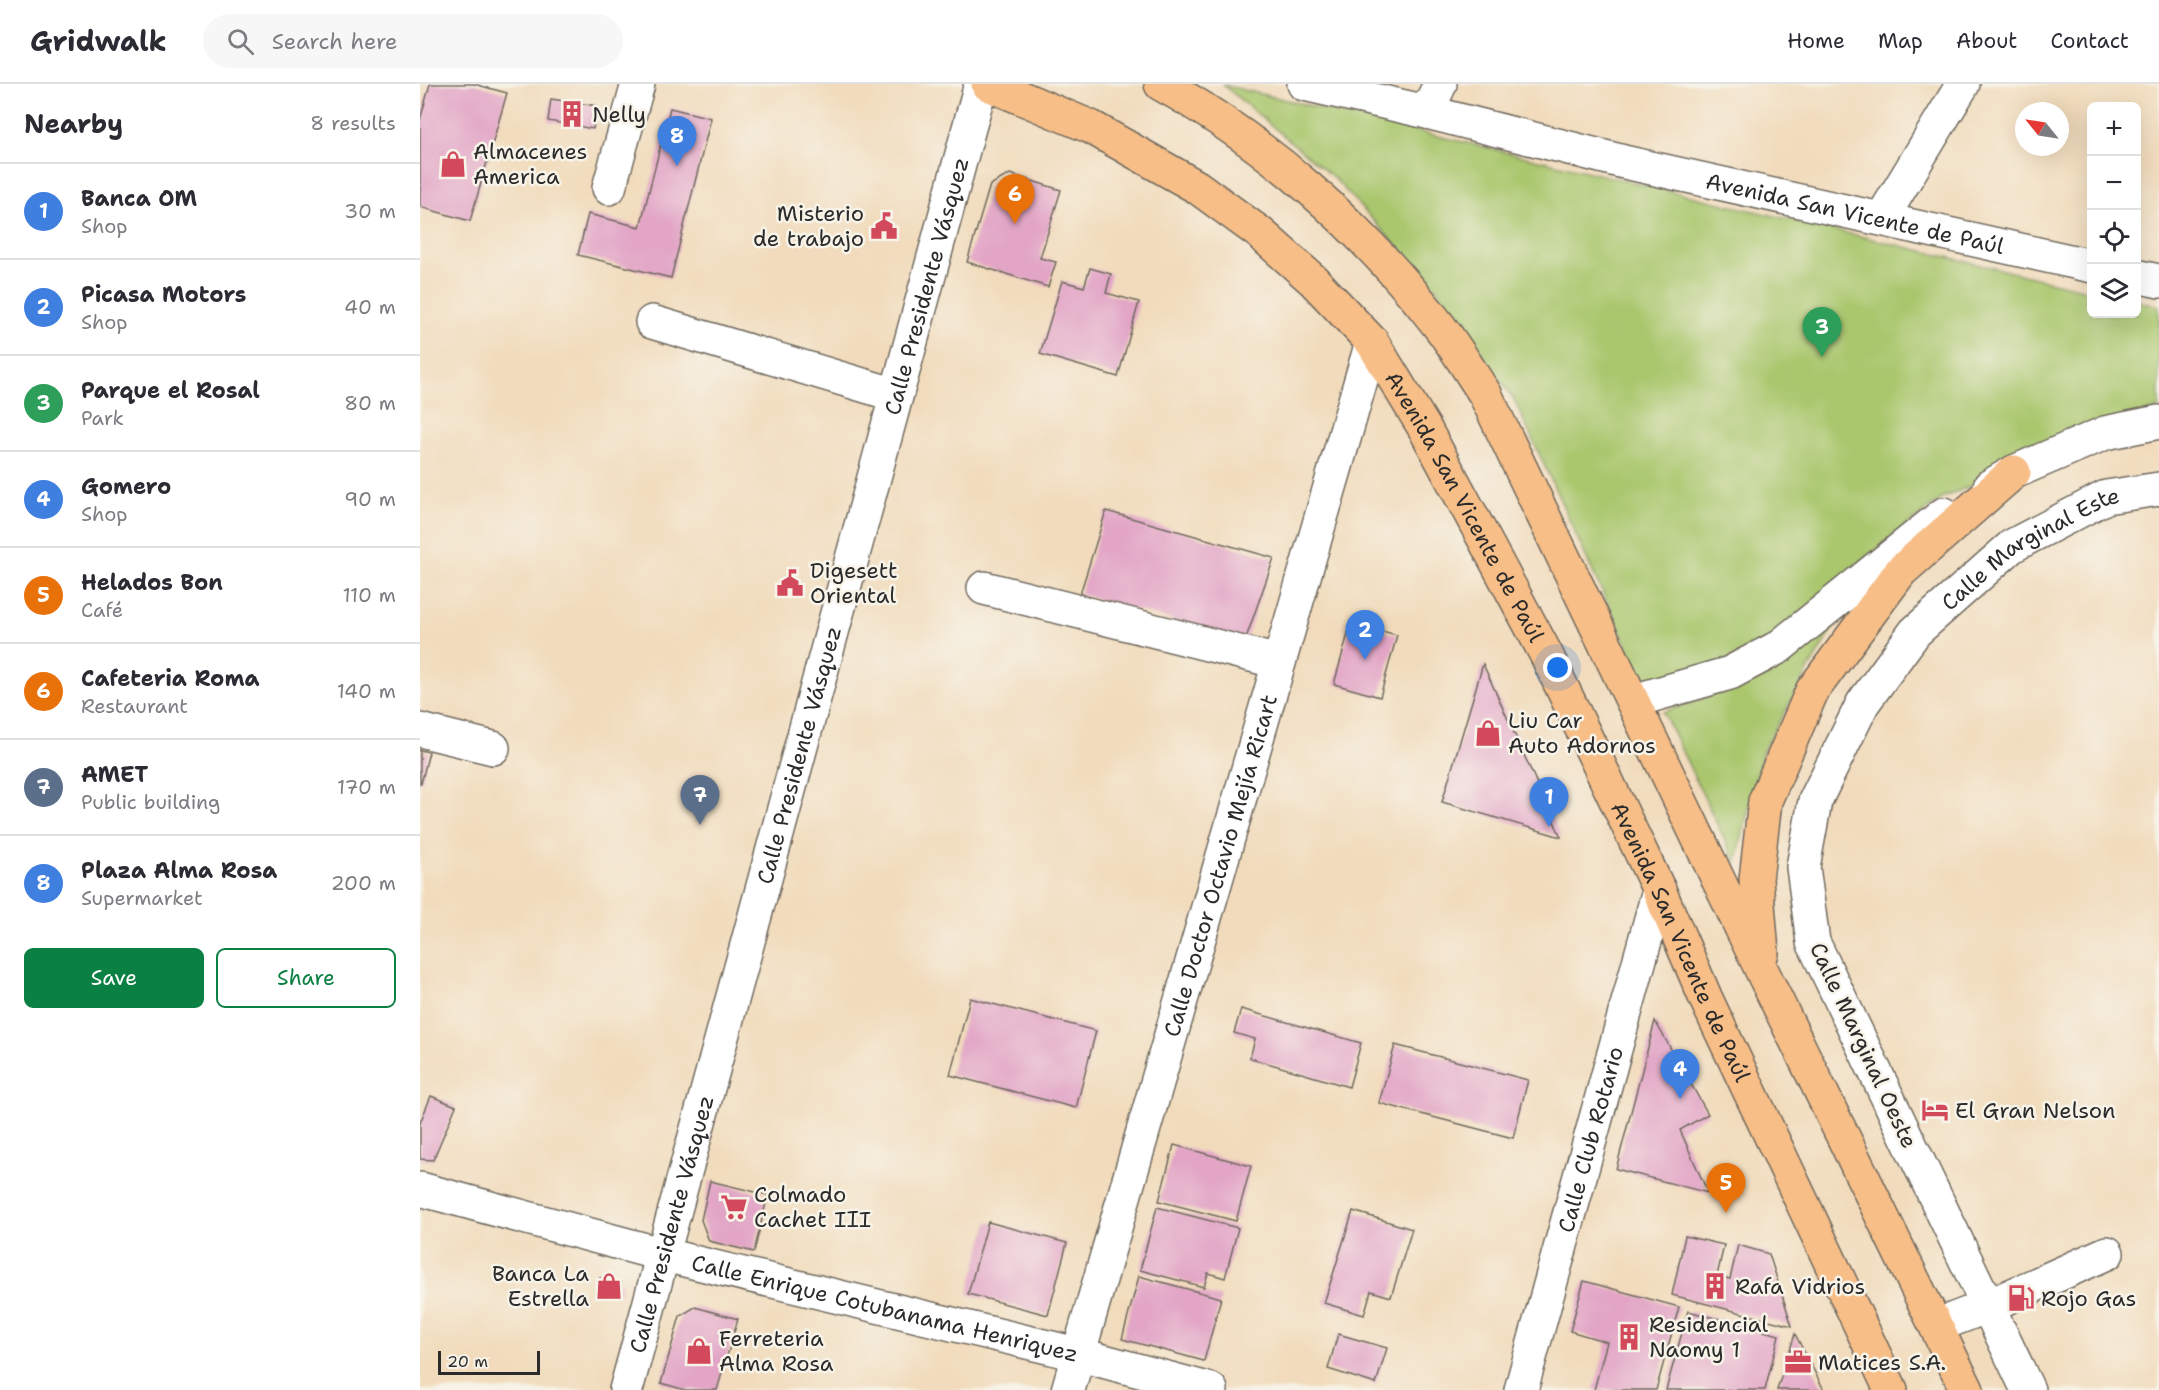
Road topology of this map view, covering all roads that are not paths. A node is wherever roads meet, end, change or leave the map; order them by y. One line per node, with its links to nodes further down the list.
1 (638, 84): 8 (street)
2 (981, 84): 15 (street, Calle Presidente Vásquez)
3 (988, 84): 14 (main road, Avenida San Vicente de Paúl)
4 (1161, 84): 22 (main road)
5 (1304, 84): 7 (street, Avenida San Vicente de Paúl)
6 (1963, 84): 9 (street)
7 (1433, 98): 9 (street, Avenida San Vicente de Paúl)
8 (609, 188)
9 (1882, 219): 10 (street, Avenida San Vicente de Paúl)
10 (2087, 265)
11 (2141, 277): 12 (street)
12 (2159, 281)
13 (652, 322): 15 (street)
14 (1372, 342): 21 (street, Calle Doctor Octavio Mejía Ricart); 25 (main road, Avenida San Vicente de Paúl)
15 (896, 395): 29 (street, Calle Presidente Vásquez)
16 (2159, 422): 17 (street)
17 (2014, 472): 22 (street); 26 (main road)
18 (2159, 489): 20 (street, Calle Marginal Este)
19 (984, 588): 21 (street)
20 (1915, 632): 30 (street, Calle Marginal Oeste)
21 (1279, 662): 32 (street, Calle Doctor Octavio Mejía Ricart)
22 (1634, 700): 26 (main road)
23 (420, 730): 24 (street)
24 (493, 748)
25 (1659, 890): 36 (street, Calle Club Rotario); 37 (main road, Avenida San Vicente de Paúl)
26 (1764, 975): 31 (main road)
27 (420, 1190): 29 (street, Calle Enrique Cotubanama Henriquez)
28 (2107, 1253): 30 (street)
29 (664, 1255): 32 (street, Calle Enrique Cotubanama Henriquez); 33 (street, Calle Presidente Vásquez)
30 (1988, 1306): 31 (street); 39 (street, Calle Marginal Oeste)
31 (1936, 1326): 38 (main road)
32 (1077, 1354): 34 (street, Calle Doctor Octavio Mejía Ricart); 35 (street, Calle Enrique Cotubanama Henriquez)
33 (626, 1390)
34 (1068, 1390)
35 (1211, 1390)
36 (1521, 1390)
37 (1891, 1390)
38 (1967, 1390)
39 (2028, 1390)

